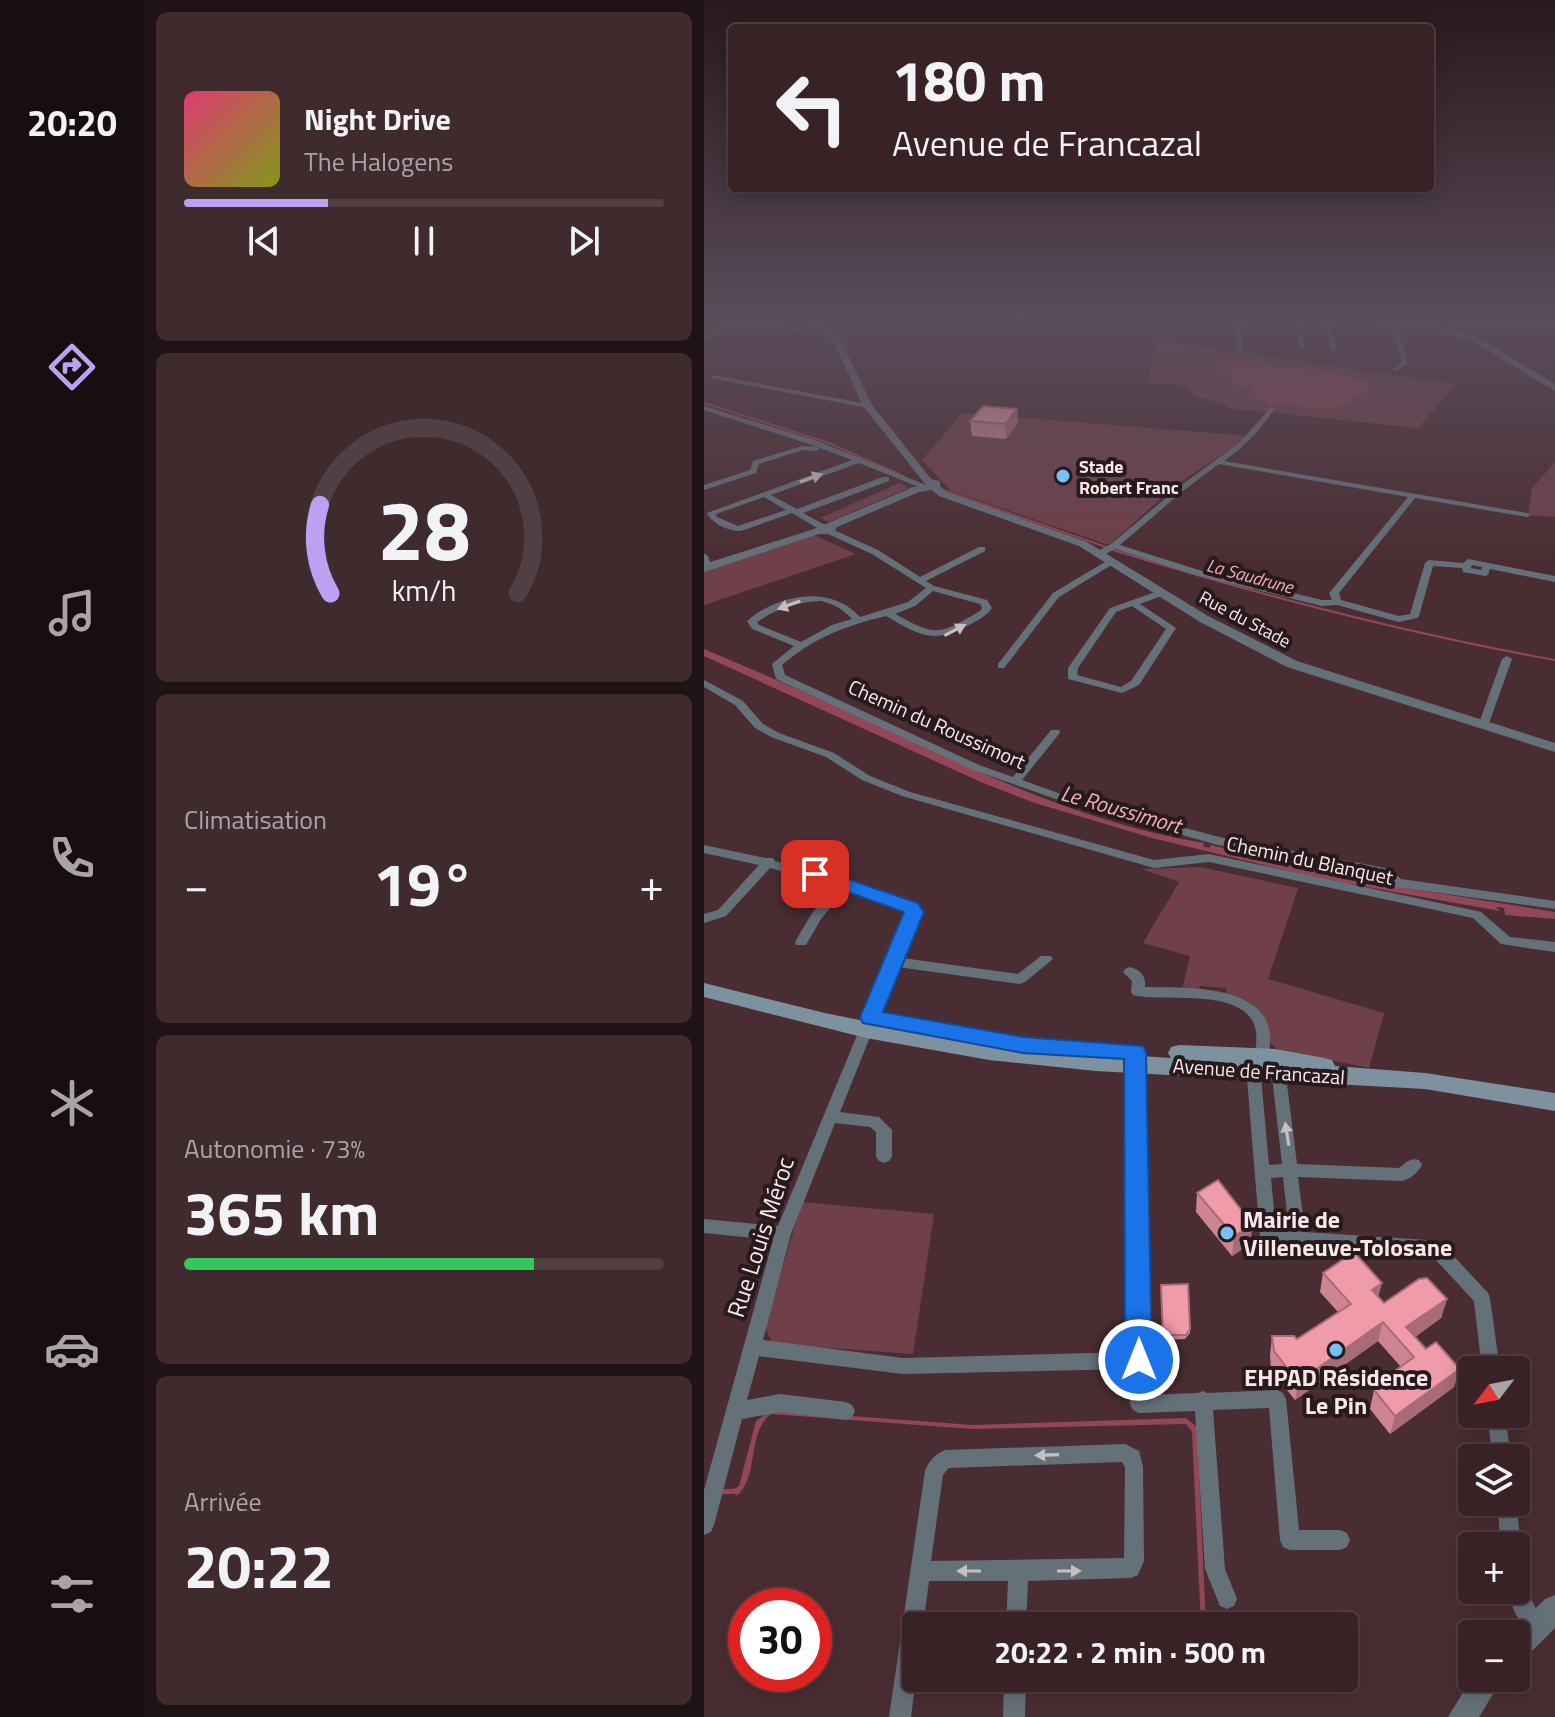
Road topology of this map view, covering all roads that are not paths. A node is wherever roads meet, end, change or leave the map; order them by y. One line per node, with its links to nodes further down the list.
1 (831, 399): 3 (street)
2 (865, 399): 3 (street)
3 (868, 406): 10 (street)
4 (704, 408): 6 (street)
5 (1272, 408): 8 (street)
6 (827, 447): 7 (street); 11 (street)
7 (858, 461): 10 (street); 12 (street, one-way to 7)
8 (1219, 462): 13 (street); 20 (street)
9 (886, 479): 14 (street)
10 (927, 485): 17 (street); 20 (street, Rue du Stade)
11 (704, 488)
12 (764, 494): 14 (street); 16 (street)
13 (1413, 496): 15 (street); 26 (street)
14 (795, 511): 16 (street); 17 (street)
15 (1527, 515)
16 (738, 529): 18 (street)
17 (826, 529): 21 (street); 23 (street)
18 (722, 537)
19 (982, 549): 23 (street)
20 (1108, 553): 25 (street, Rue du Stade); 26 (street); 32 (street)
21 (705, 563)
22 (1555, 579): 26 (street)
23 (918, 581): 24 (street)
24 (931, 588): 28 (street); 28 (street, one-way to 24)
25 (1161, 593): 27 (street); 34 (street, Rue du Stade)
26 (1337, 602)
27 (1134, 604): 27 (street)
28 (885, 612): 29 (street)
29 (857, 619): 30 (street); 30 (street, one-way to 30)
30 (801, 645): 37 (street, Chemin du Roussimort)
31 (1507, 659): 34 (street)
32 (1001, 666)
33 (704, 683): 40 (street, Chemin du Blanquet)
34 (1483, 726): 36 (street, Rue du Stade)
35 (1055, 732): 37 (street)
36 (1555, 748)
37 (1015, 782): 38 (street, Chemin du Roussimort)
38 (1218, 841): 40 (street); 43 (street, Chemin du Roussimort)
39 (704, 849): 41 (street)
40 (1209, 858): 46 (street, Chemin du Blanquet)
41 (769, 861): 42 (street); 44 (street)
42 (844, 883): 45 (street); 48 (street, Rue Louis Méroc)
43 (1555, 905)
44 (704, 919)
45 (801, 942)
46 (1555, 947)
47 (1046, 959): 48 (street)
48 (896, 962): 52 (street, Rue Louis Méroc)
49 (1130, 972): 54 (street)
50 (704, 981): 52 (main road, Avenue de Francazal)
51 (704, 990): 52 (main road, Avenue de Francazal)
52 (869, 1023): 53 (main road, Avenue de Francazal); 56 (street, Rue Louis Méroc)
53 (1134, 1057): 54 (main road, Avenue de Francazal); 66 (street)
54 (1265, 1062): 55 (main road, Avenue de Francazal); 59 (street, one-way to 54); 60 (street)
55 (1555, 1102)
56 (830, 1117): 57 (street); 62 (street, Rue Louis Méroc)
57 (884, 1157)
58 (1414, 1165): 59 (street)
59 (1292, 1170): 60 (street); 63 (street)
60 (1264, 1172): 63 (street)
61 (704, 1226): 62 (street)
62 (783, 1234): 64 (street, Rue Louis Méroc)
63 (1298, 1239): 65 (street)
64 (751, 1347): 66 (street); 68 (street, Rue Louis Méroc)
65 (1489, 1356)
66 (1139, 1360): 67 (street)
67 (1203, 1400): 71 (street); 74 (street)
68 (736, 1411): 69 (street); 70 (street, Rue Louis Méroc)
69 (846, 1411)
70 (707, 1516)
71 (1340, 1540)
72 (920, 1571): 73 (street, one-way to 72); 73 (street, one-way to 72); 81 (street)
73 (1018, 1571): 76 (street)
74 (1227, 1599)
75 (1527, 1604): 77 (street)
76 (1017, 1612)
77 (1545, 1618): 78 (street)
78 (1530, 1633)
79 (1015, 1692): 82 (street)
80 (1479, 1692): 83 (street)
81 (900, 1717)
82 (1014, 1717)
83 (1462, 1717)

